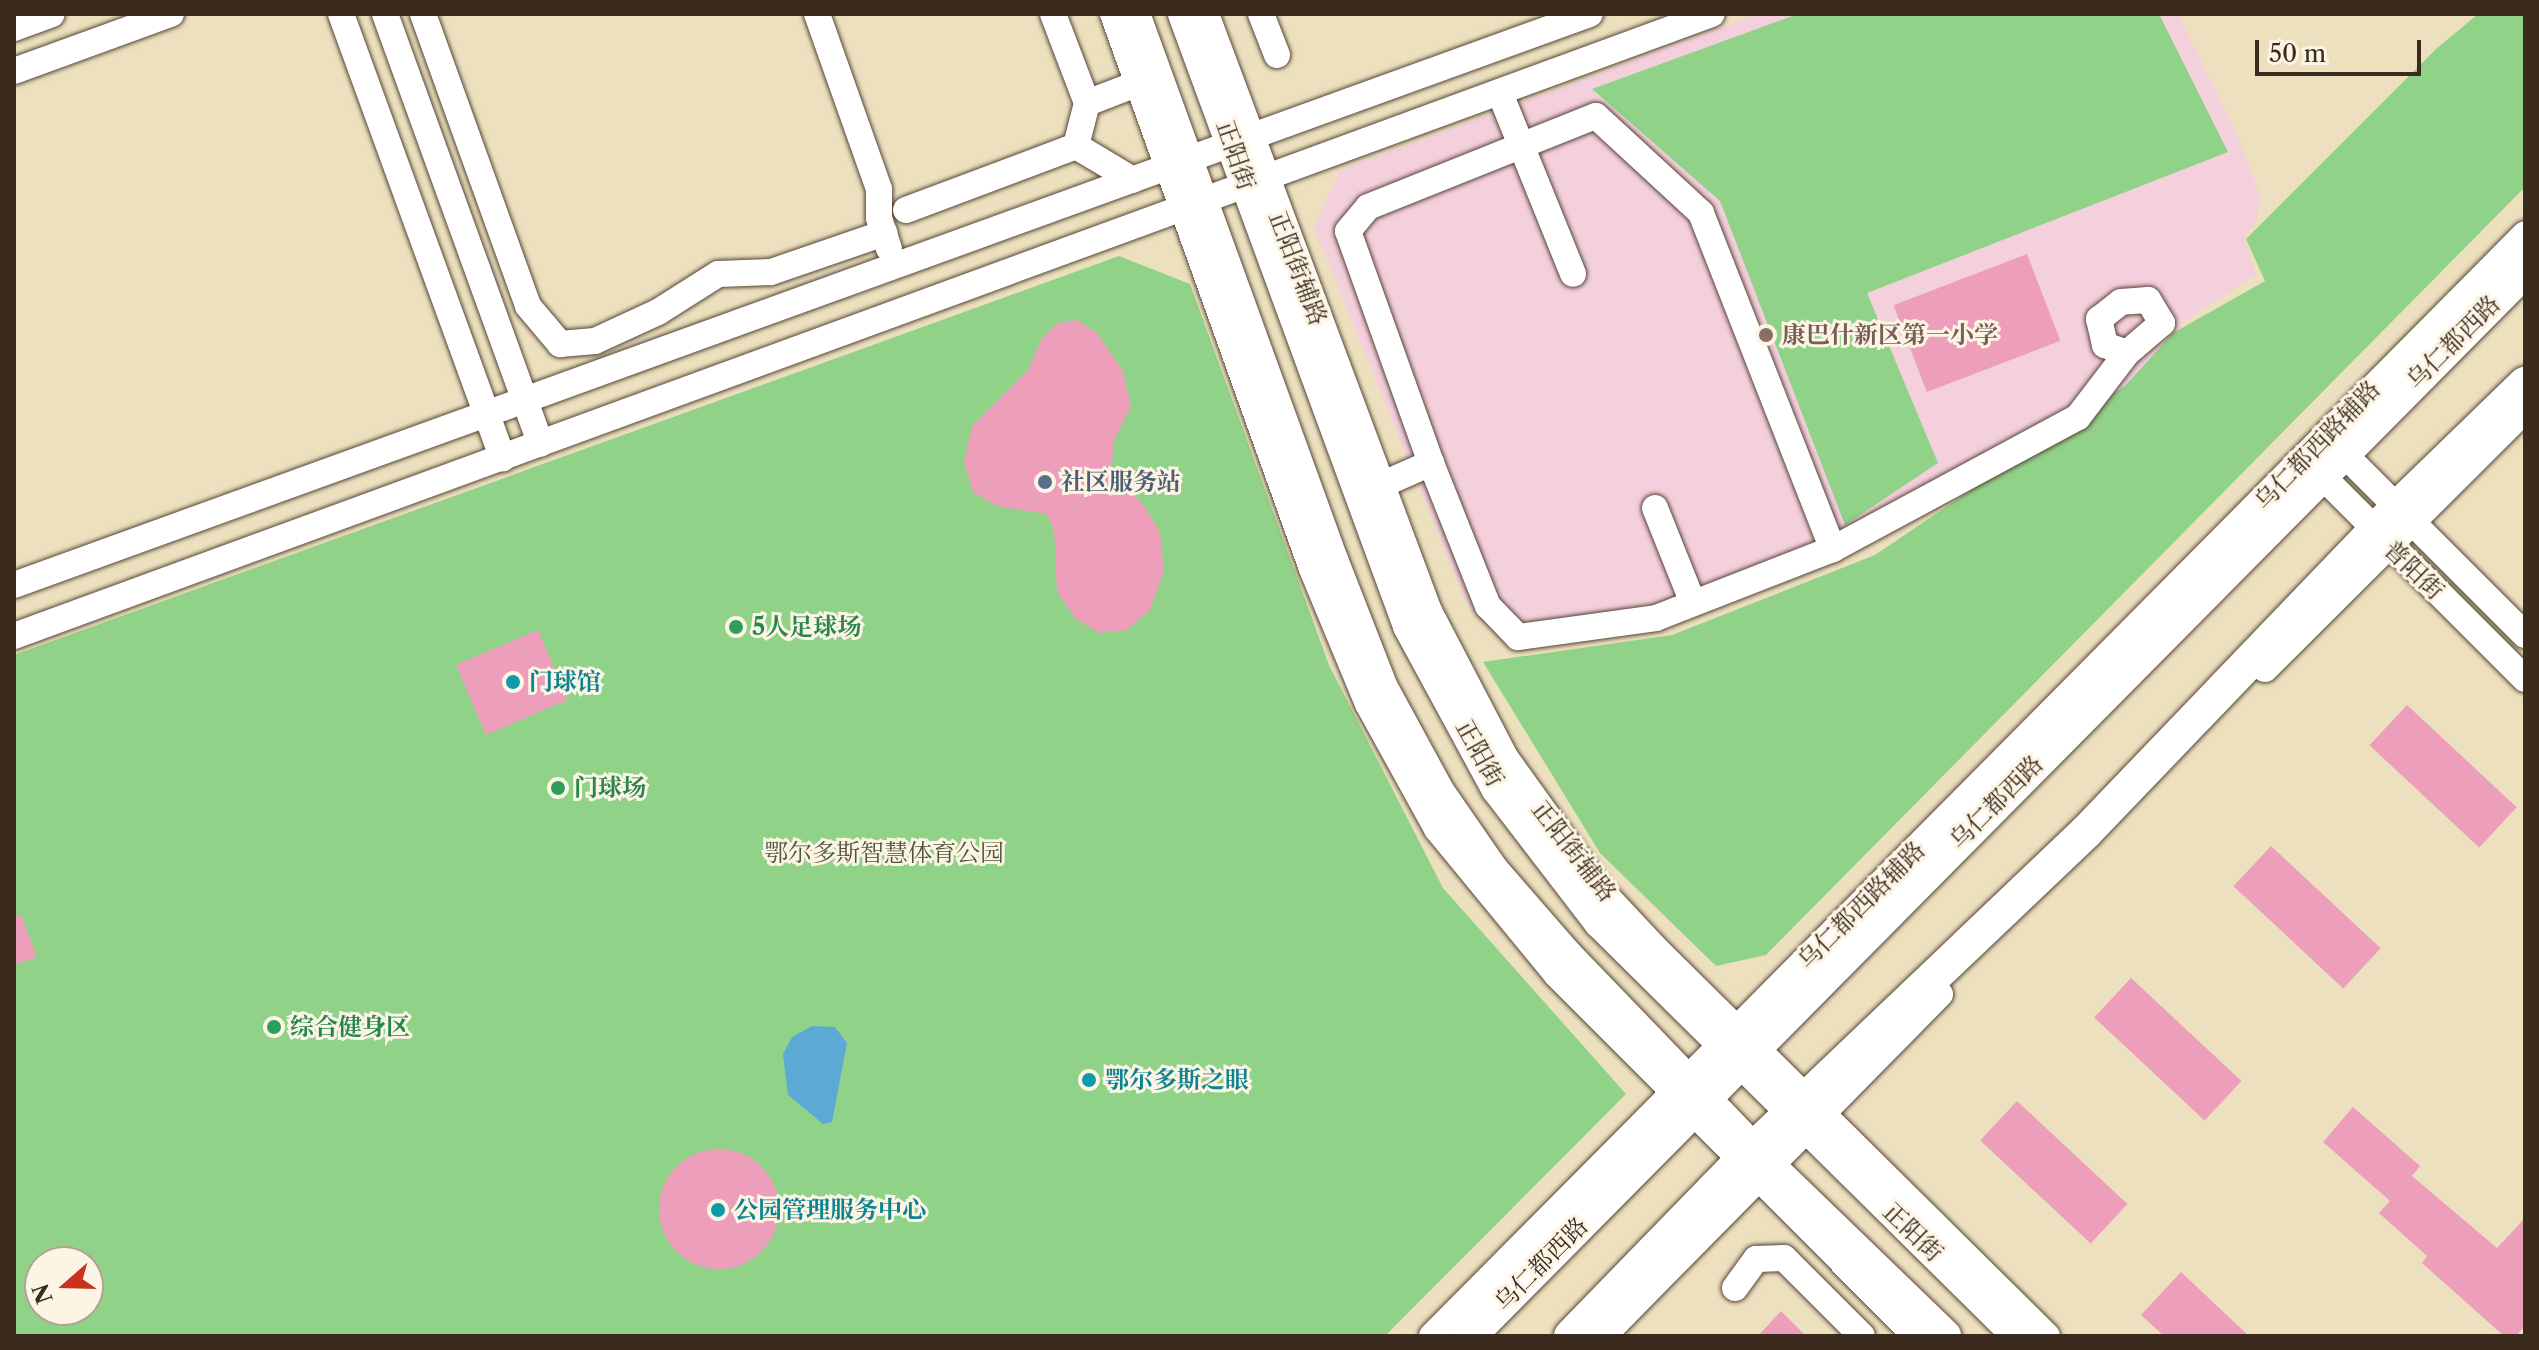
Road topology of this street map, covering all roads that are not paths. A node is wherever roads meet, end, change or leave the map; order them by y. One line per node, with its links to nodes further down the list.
1 (171, 14): 15 (street)
2 (341, 14): 36 (street)
3 (385, 14): 34 (street)
4 (423, 14): 27 (street)
5 (817, 14): 27 (street)
6 (1053, 14): 18 (street)
7 (1113, 14): 16 (street)
8 (1133, 14): 22 (main road)
9 (1185, 14): 19 (main road, 正阳街)
10 (1206, 14): 19 (street)
11 (1261, 14): 14 (street)
12 (1590, 14): 19 (street)
13 (1712, 14): 17 (street)
14 (1277, 55)
15 (14, 71)
16 (1139, 83): 18 (street); 22 (street)
17 (1500, 93): 21 (street); 24 (street)
18 (1087, 103): 20 (street)
19 (1242, 140): 22 (street); 24 (main road, 正阳街)
20 (1076, 146): 23 (street); 26 (street)
21 (1520, 146): 31 (street); 40 (street); 44 (street)
22 (1178, 164): 23 (street); 25 (main road)
23 (1133, 180): 29 (street)
24 (1255, 183): 25 (street); 41 (street, 正阳街辅路); 50 (main road, 正阳街)
25 (1192, 207): 37 (street); 51 (main road)
26 (906, 210)
27 (884, 233): 29 (street)
28 (2525, 234): 38 (street, 乌仁都西路辅路)
29 (894, 267): 34 (street)
30 (2525, 270): 38 (main road, 乌仁都西路)
31 (1573, 274)
32 (2127, 353): 44 (street)
33 (2525, 384): 43 (main road)
34 (527, 401): 36 (street); 37 (street)
35 (2525, 410): 43 (street)
36 (487, 415): 39 (street); 45 (street)
37 (541, 444): 39 (street)
38 (2323, 455): 43 (street, 普阳街); 50 (main road, 乌仁都西路)
39 (503, 458): 48 (street)
40 (1431, 463): 41 (street); 46 (street)
41 (1381, 485): 50 (street, 正阳街辅路)
42 (1655, 508): 46 (street)
43 (2393, 526): 47 (street, 普阳街); 49 (street, 普阳街); 52 (main road)
44 (1833, 549): 46 (street)
45 (14, 585)
46 (1693, 603)
47 (2525, 635)
48 (14, 636)
49 (2525, 679)
50 (1742, 1043): 51 (main road, 乌仁都西路); 52 (main road, 正阳街)
51 (1689, 1097): 53 (main road); 55 (street); 56 (main road, 乌仁都西路)
52 (1807, 1113): 53 (main road); 62 (main road, 正阳街); 63 (street)
53 (1754, 1165): 57 (main road); 58 (street); 60 (street); 61 (main road)
54 (1735, 1288): 59 (street)
55 (1432, 1336)
56 (1469, 1336)
57 (1571, 1336)
58 (1603, 1336)
59 (1862, 1336)
60 (1916, 1336)
61 (1944, 1336)
62 (2020, 1336)
63 (2047, 1336)

